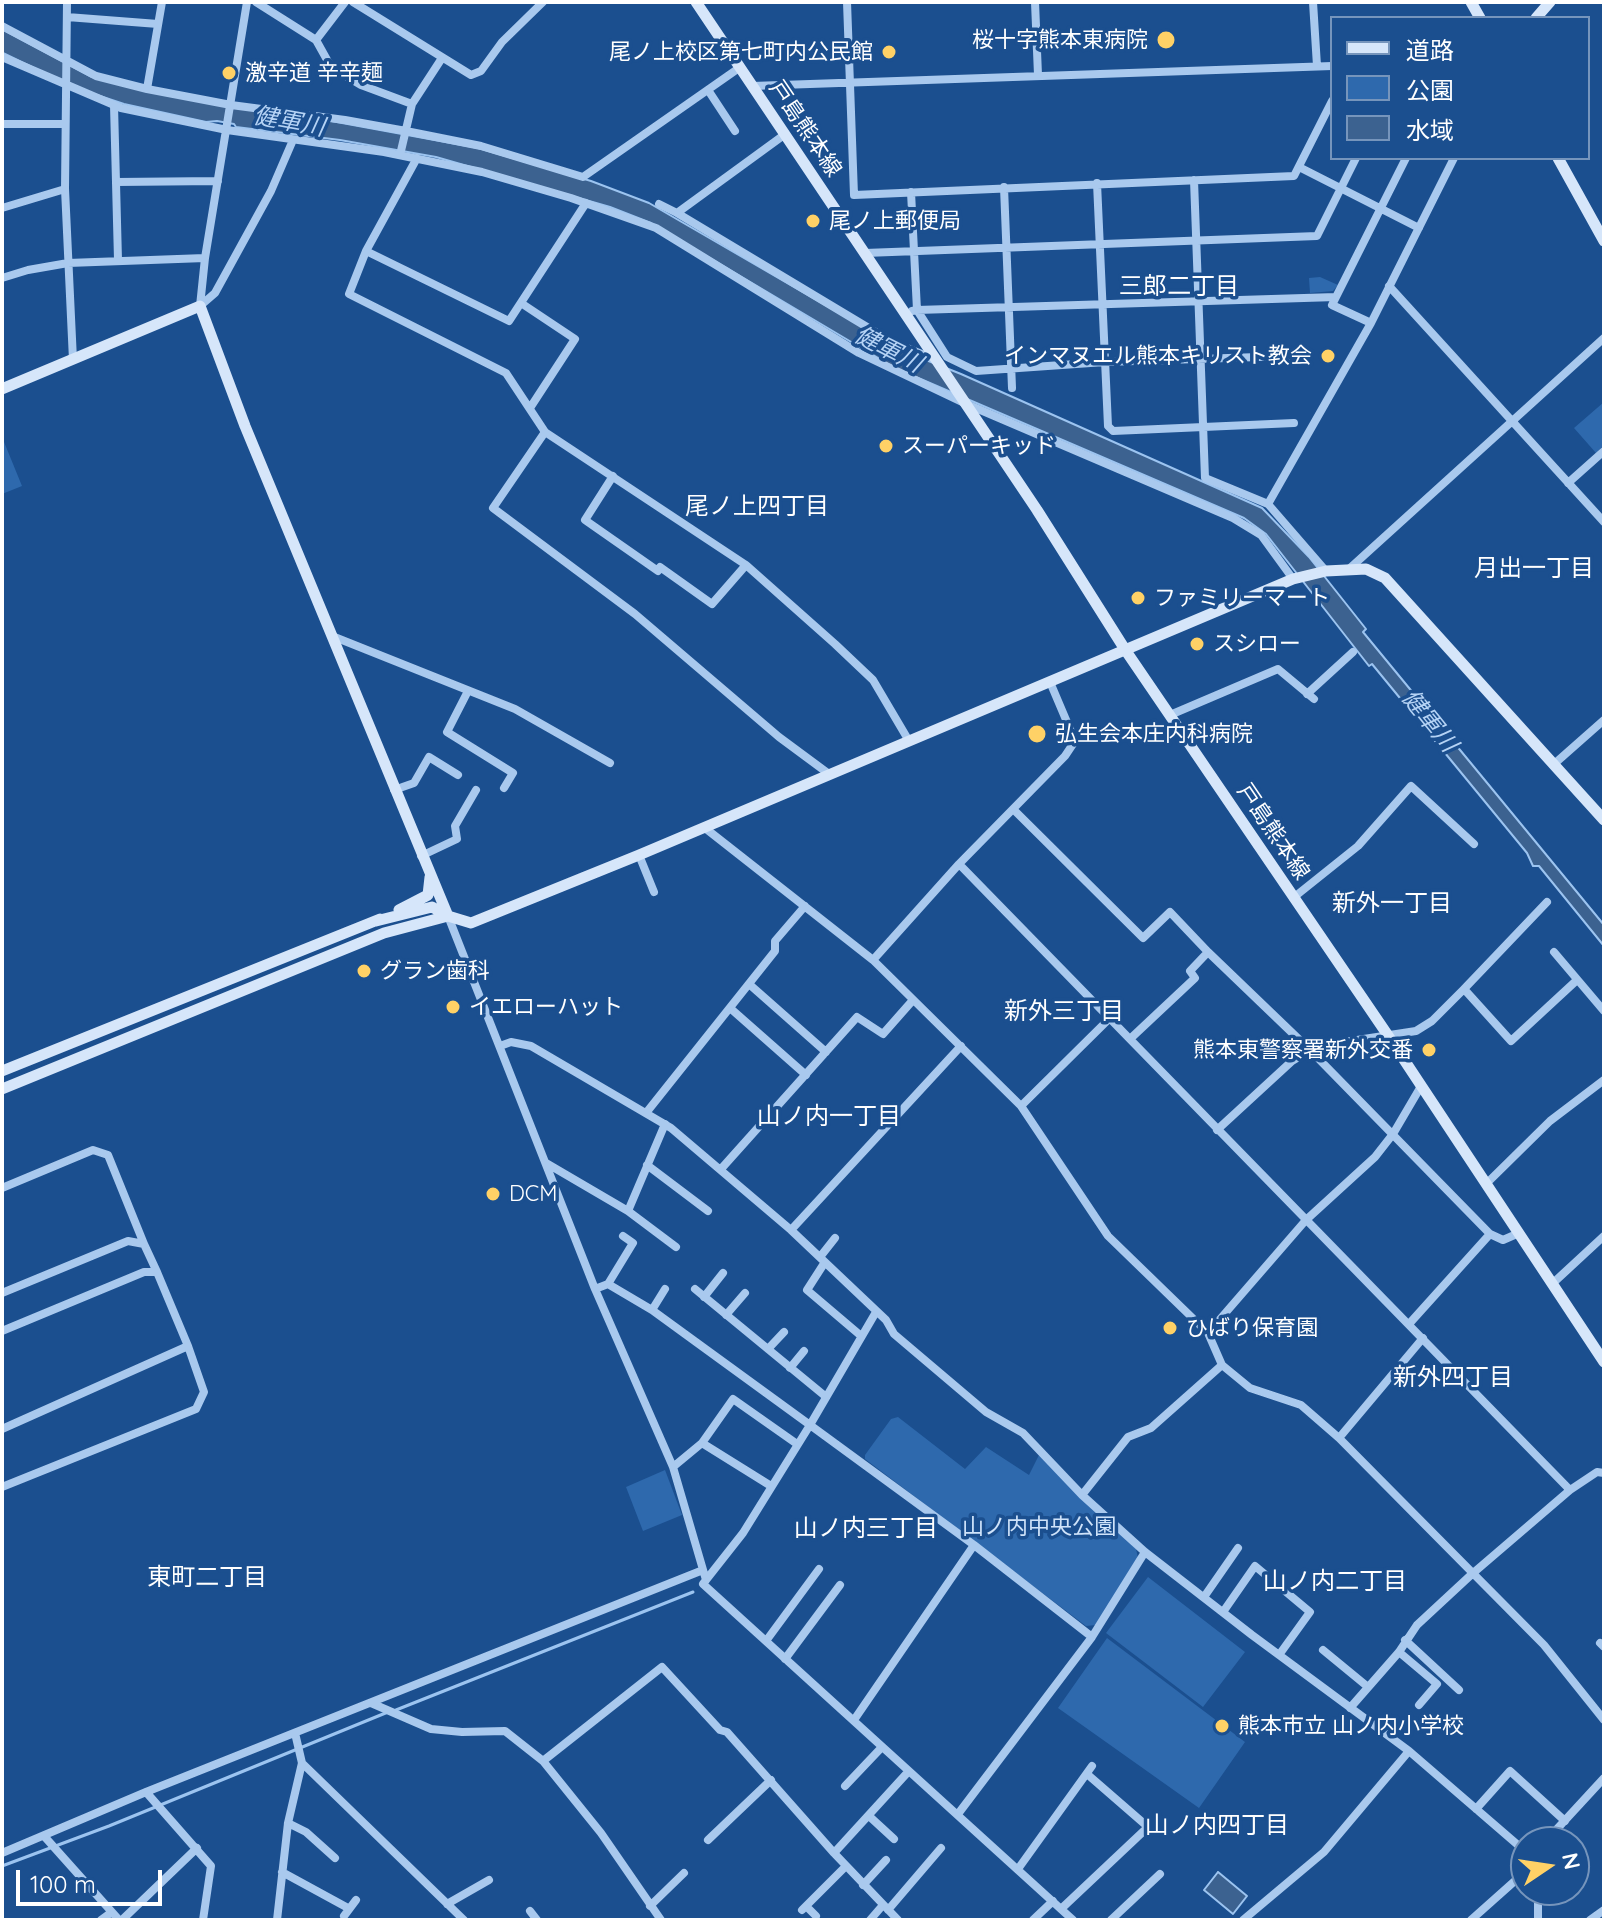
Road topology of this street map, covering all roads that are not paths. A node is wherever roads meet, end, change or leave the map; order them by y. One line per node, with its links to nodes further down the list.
1 (67, 2): 16 (street)
2 (162, 2): 17 (street)
3 (247, 2): 34 (street)
4 (256, 2): 14 (street)
5 (278, 2): 14 (street)
6 (345, 2): 19 (street)
7 (353, 2): 15 (street)
8 (373, 2): 15 (street)
9 (543, 2): 21 (street)
10 (696, 2): 25 (street, 戸島熊本線)
11 (847, 2): 27 (street)
12 (1035, 2): 26 (street)
13 (1313, 2): 23 (street)
14 (271, 11): 19 (street)
15 (367, 12): 21 (street)
16 (67, 17): 17 (street); 22 (street)
17 (158, 24): 30 (street)
18 (2, 26): 22 (street)
19 (316, 40): 32 (street)
20 (2, 57): 28 (street)
21 (442, 58): 32 (street)
22 (66, 61): 28 (street); 30 (street)
23 (1317, 66): 24 (street); 26 (street)
24 (1330, 66)
25 (739, 68): 29 (street, 戸島熊本線); 31 (street)
26 (1038, 75): 27 (street)
27 (850, 84): 29 (street); 57 (street)
28 (65, 85): 33 (street); 37 (street)
29 (752, 86): 41 (street, 戸島熊本線)
30 (147, 89): 34 (street)
31 (708, 90): 39 (street); 40 (street)
32 (412, 104): 40 (street)
33 (114, 105): 38 (street); 52 (street)
34 (231, 105): 38 (street); 40 (street)
35 (1330, 105): 49 (street)
36 (2, 124): 37 (street)
37 (65, 124): 56 (street)
38 (227, 130): 42 (street); 51 (street)
39 (735, 131)
40 (405, 132): 43 (street)
41 (784, 135): 62 (street); 70 (street, 戸島熊本線)
42 (293, 140): 43 (street); 80 (street)
43 (400, 155): 44 (street)
44 (417, 158): 58 (street); 68 (street)
45 (1355, 160): 55 (street)
46 (1405, 160): 61 (street)
47 (1453, 160): 63 (street)
48 (1559, 160): 65 (street)
49 (1299, 167): 50 (street); 55 (street)
50 (1194, 180): 53 (street); 64 (street)
51 (218, 181): 52 (street); 71 (street)
52 (116, 182): 72 (street)
53 (1097, 183): 54 (street); 66 (street)
54 (1004, 187): 57 (street); 67 (street)
55 (1340, 188): 61 (street); 64 (street)
56 (65, 189): 60 (street); 73 (street)
57 (911, 192): 69 (street)
58 (586, 203): 78 (street); 94 (street)
59 (659, 204): 62 (street)
60 (2, 208)
61 (1380, 209): 63 (street); 76 (street)
62 (677, 213): 87 (street)
63 (1419, 228): 75 (street)
64 (1196, 240): 66 (street); 77 (street)
65 (1604, 241)
66 (1101, 243): 67 (street); 79 (street)
67 (1006, 247): 69 (street); 81 (street)
68 (366, 251): 78 (street); 95 (street)
69 (914, 251): 70 (street); 82 (street)
70 (865, 253): 83 (street, 戸島熊本線)
71 (205, 258): 72 (street); 80 (street)
72 (118, 260): 73 (street)
73 (68, 263): 74 (street); 89 (street)
74 (2, 278)
75 (1389, 286): 84 (street); 96 (street)
76 (1336, 297): 77 (street); 84 (street)
77 (1198, 300): 79 (street); 88 (street)
78 (521, 303): 95 (street)
79 (1103, 304): 81 (street); 90 (street)
80 (200, 306): 89 (street); 109 (street)
81 (1008, 308): 82 (street); 91 (street)
82 (917, 310): 83 (street); 91 (street)
83 (904, 312): 87 (street, 戸島熊本線)
84 (1371, 323): 103 (street)
85 (1604, 338): 96 (street)
86 (1290, 356): 88 (street)
87 (934, 359): 94 (street, 戸島熊本線)
88 (1200, 359): 90 (street); 98 (street)
89 (73, 360): 93 (street)
90 (1105, 362): 91 (street); 98 (street)
91 (1011, 368): 92 (street)
92 (1012, 388)
93 (2, 389)
94 (964, 403): 108 (street); 110 (street, 戸島熊本線)
95 (530, 408): 99 (street)
96 (1512, 421): 102 (street); 106 (street)
97 (1294, 423): 98 (street)
98 (1203, 427): 103 (street)
99 (545, 432): 101 (street); 119 (street)
100 (1604, 451): 102 (street)
101 (613, 476): 105 (street); 105 (street)
102 (1568, 483): 104 (street)
103 (1268, 504): 107 (street)
104 (1604, 522)
105 (746, 565): 116 (street)
106 (1349, 569): 107 (street); 118 (street)
107 (1324, 571): 108 (street)
108 (1295, 579): 110 (street)
109 (332, 636): 113 (street); 122 (street)
110 (1126, 651): 112 (street); 114 (street, 戸島熊本線)
111 (1353, 652): 114 (street)
112 (1050, 682): 116 (street); 124 (street)
113 (468, 691): 117 (street); 121 (street)
114 (1170, 715): 133 (street, 戸島熊本線)
115 (1604, 720): 118 (street)
116 (909, 741): 119 (street)
117 (610, 763)
118 (1553, 765): 125 (street)
119 (829, 774): 126 (street)
120 (458, 775): 122 (street)
121 (504, 788)
122 (394, 790): 129 (street)
123 (476, 790): 129 (street)
124 (1013, 809): 130 (street); 138 (street)
125 (1604, 820)
126 (705, 828): 128 (street); 135 (street)
127 (1474, 844): 133 (street)
128 (639, 855): 132 (street); 136 (street)
129 (421, 856): 131 (street)
130 (959, 864): 140 (street); 147 (street)
131 (430, 876): 136 (street); 137 (street)
132 (654, 892)
133 (1293, 898): 148 (street, 戸島熊本線)
134 (1547, 902): 143 (street)
135 (805, 906): 140 (street); 142 (street)
136 (448, 916): 137 (street); 150 (street); 158 (street)
137 (376, 921): 154 (street)
138 (1208, 952): 149 (street); 152 (street)
139 (1554, 952): 141 (street)
140 (873, 960): 144 (street)
141 (1577, 980): 143 (street); 146 (street)
142 (749, 984): 145 (street); 153 (street)
143 (1464, 989): 148 (street)
144 (913, 1000): 151 (street); 153 (street)
145 (730, 1008): 155 (street); 160 (street)
146 (1604, 1011)
147 (1110, 1018): 149 (street); 159 (street)
148 (1387, 1034): 152 (street); 157 (street, 戸島熊本線)
149 (1130, 1039): 162 (street)
150 (500, 1046): 160 (street); 164 (street)
151 (961, 1046): 159 (street); 172 (street)
152 (1310, 1050): 162 (street); 163 (street)
153 (826, 1052): 155 (street)
154 (2, 1071)
155 (806, 1075): 166 (street)
156 (1604, 1080): 167 (street)
157 (1420, 1088): 163 (street); 167 (street, 戸島熊本線)
158 (2, 1089)
159 (1021, 1106): 197 (street)
160 (646, 1113): 161 (street)
161 (665, 1124): 165 (street); 166 (street)
162 (1217, 1130): 171 (street)
163 (1392, 1135): 171 (street); 174 (street)
164 (545, 1163): 169 (street); 185 (street)
165 (647, 1165): 169 (street); 170 (street)
166 (721, 1169): 172 (street)
167 (1486, 1184): 173 (street, 戸島熊本線)
168 (2, 1188): 178 (street)
169 (628, 1211): 179 (street)
170 (708, 1211)
171 (1306, 1220): 194 (street); 197 (street)
172 (791, 1230): 180 (street)
173 (1519, 1233): 174 (street); 184 (street, 戸島熊本線)
174 (1490, 1234): 194 (street)
175 (623, 1236): 183 (street)
176 (1604, 1236): 184 (street)
177 (835, 1238): 180 (street)
178 (144, 1244): 181 (street); 188 (street)
179 (676, 1247)
180 (822, 1260): 192 (street); 198 (street)
181 (157, 1272): 195 (street); 200 (street)
182 (723, 1273): 190 (street)
183 (608, 1284): 185 (street); 191 (street)
184 (1552, 1284): 203 (street, 戸島熊本線)
185 (595, 1289): 212 (street)
186 (665, 1289): 191 (street)
187 (695, 1289): 190 (street)
188 (2, 1293)
189 (745, 1293): 193 (street)
190 (704, 1297): 193 (street)
191 (652, 1310): 207 (street)
192 (876, 1312): 198 (street); 217 (street)
193 (726, 1315): 201 (street)
194 (1409, 1324): 199 (street)
195 (2, 1331)
196 (784, 1332): 201 (street)
197 (1208, 1333): 204 (street)
198 (860, 1335): 206 (street)
199 (1423, 1338): 209 (street); 216 (street)
200 (188, 1346): 208 (street); 215 (street)
201 (768, 1349): 205 (street)
202 (804, 1351): 205 (street)
203 (1604, 1362)
204 (1222, 1365): 209 (street); 217 (street)
205 (790, 1368): 206 (street)
206 (825, 1396): 207 (street)
207 (810, 1425): 211 (street); 218 (street)
208 (2, 1429)
209 (1339, 1438): 223 (street)
210 (702, 1443): 211 (street); 212 (street); 214 (street)
211 (797, 1444): 214 (street)
212 (673, 1467): 222 (street)
213 (1604, 1473): 216 (street)
214 (771, 1486): 224 (street)
215 (2, 1487)
216 (1570, 1490): 223 (street)
217 (1082, 1495): 220 (street)
218 (974, 1545): 228 (street); 240 (street)
219 (1238, 1548): 226 (street)
220 (1145, 1552): 226 (street); 228 (street)
221 (819, 1569): 230 (street)
222 (703, 1570): 224 (street); 237 (street)
223 (1472, 1574): 229 (street); 241 (street)
224 (706, 1580): 230 (street)
225 (840, 1585): 234 (street)
226 (1204, 1597): 227 (street)
227 (1223, 1612): 233 (street); 233 (street)
228 (1092, 1637): 253 (street)
229 (1405, 1640): 232 (street); 236 (street)
230 (766, 1641): 234 (street)
231 (1323, 1650): 235 (street)
232 (1399, 1652): 235 (street); 238 (street)
233 (1279, 1655): 239 (street)
234 (785, 1659): 240 (street)
235 (1368, 1687): 239 (street)
236 (1459, 1690)
237 (371, 1703): 242 (street); 245 (street)
238 (1419, 1705)
239 (1350, 1708): 244 (street)
240 (854, 1720): 243 (street)
241 (1604, 1720)
242 (295, 1733): 246 (street); 251 (street)
243 (882, 1747): 247 (street); 250 (street)
244 (1409, 1751): 252 (street); 298 (street)
245 (543, 1761): 249 (street); 279 (street)
246 (302, 1763): 256 (street); 278 (street)
247 (908, 1772): 253 (street); 254 (street)
248 (1604, 1778): 255 (street)
249 (771, 1780): 261 (street); 265 (street)
250 (845, 1786)
251 (146, 1792): 258 (street); 262 (street)
252 (1476, 1809): 255 (street); 259 (street)
253 (958, 1814): 269 (street)
254 (869, 1816): 260 (street); 265 (street)
255 (1565, 1821): 257 (street)
256 (288, 1823): 266 (street); 270 (street)
257 (1560, 1826)
258 (44, 1836): 264 (street); 284 (street)
259 (1510, 1838)
260 (894, 1839)
261 (708, 1840)
262 (197, 1848): 287 (street); 288 (street)
263 (941, 1848): 280 (street)
264 (2, 1853)
265 (834, 1853): 268 (street)
266 (335, 1858)
267 (886, 1860): 274 (street)
268 (846, 1866): 274 (street); 285 (street)
269 (1018, 1869): 277 (street); 281 (street)
270 (282, 1872): 276 (street); 289 (street)
271 (684, 1873): 279 (street)
272 (1160, 1874): 297 (street)
273 (489, 1880): 278 (street)
274 (863, 1885): 280 (street)
275 (1510, 1885): 299 (street)
276 (356, 1900)
277 (1053, 1901): 281 (street); 295 (street)
278 (447, 1904): 290 (street)
279 (650, 1906): 292 (street)
280 (886, 1908): 293 (street); 294 (street)
281 (1061, 1909): 296 (street)
282 (1604, 1910): 300 (street)
283 (530, 1911): 291 (street)
284 (112, 1912): 286 (street); 287 (street)
285 (816, 1916)
286 (101, 1920)
287 (121, 1920)
288 (203, 1920)
289 (277, 1920)
290 (464, 1920)
291 (537, 1920)
292 (661, 1920)
293 (870, 1920)
294 (898, 1920)
295 (1033, 1920)
296 (1073, 1920)
297 (1111, 1920)
298 (1243, 1920)
299 (1471, 1920)
300 (1590, 1920)

